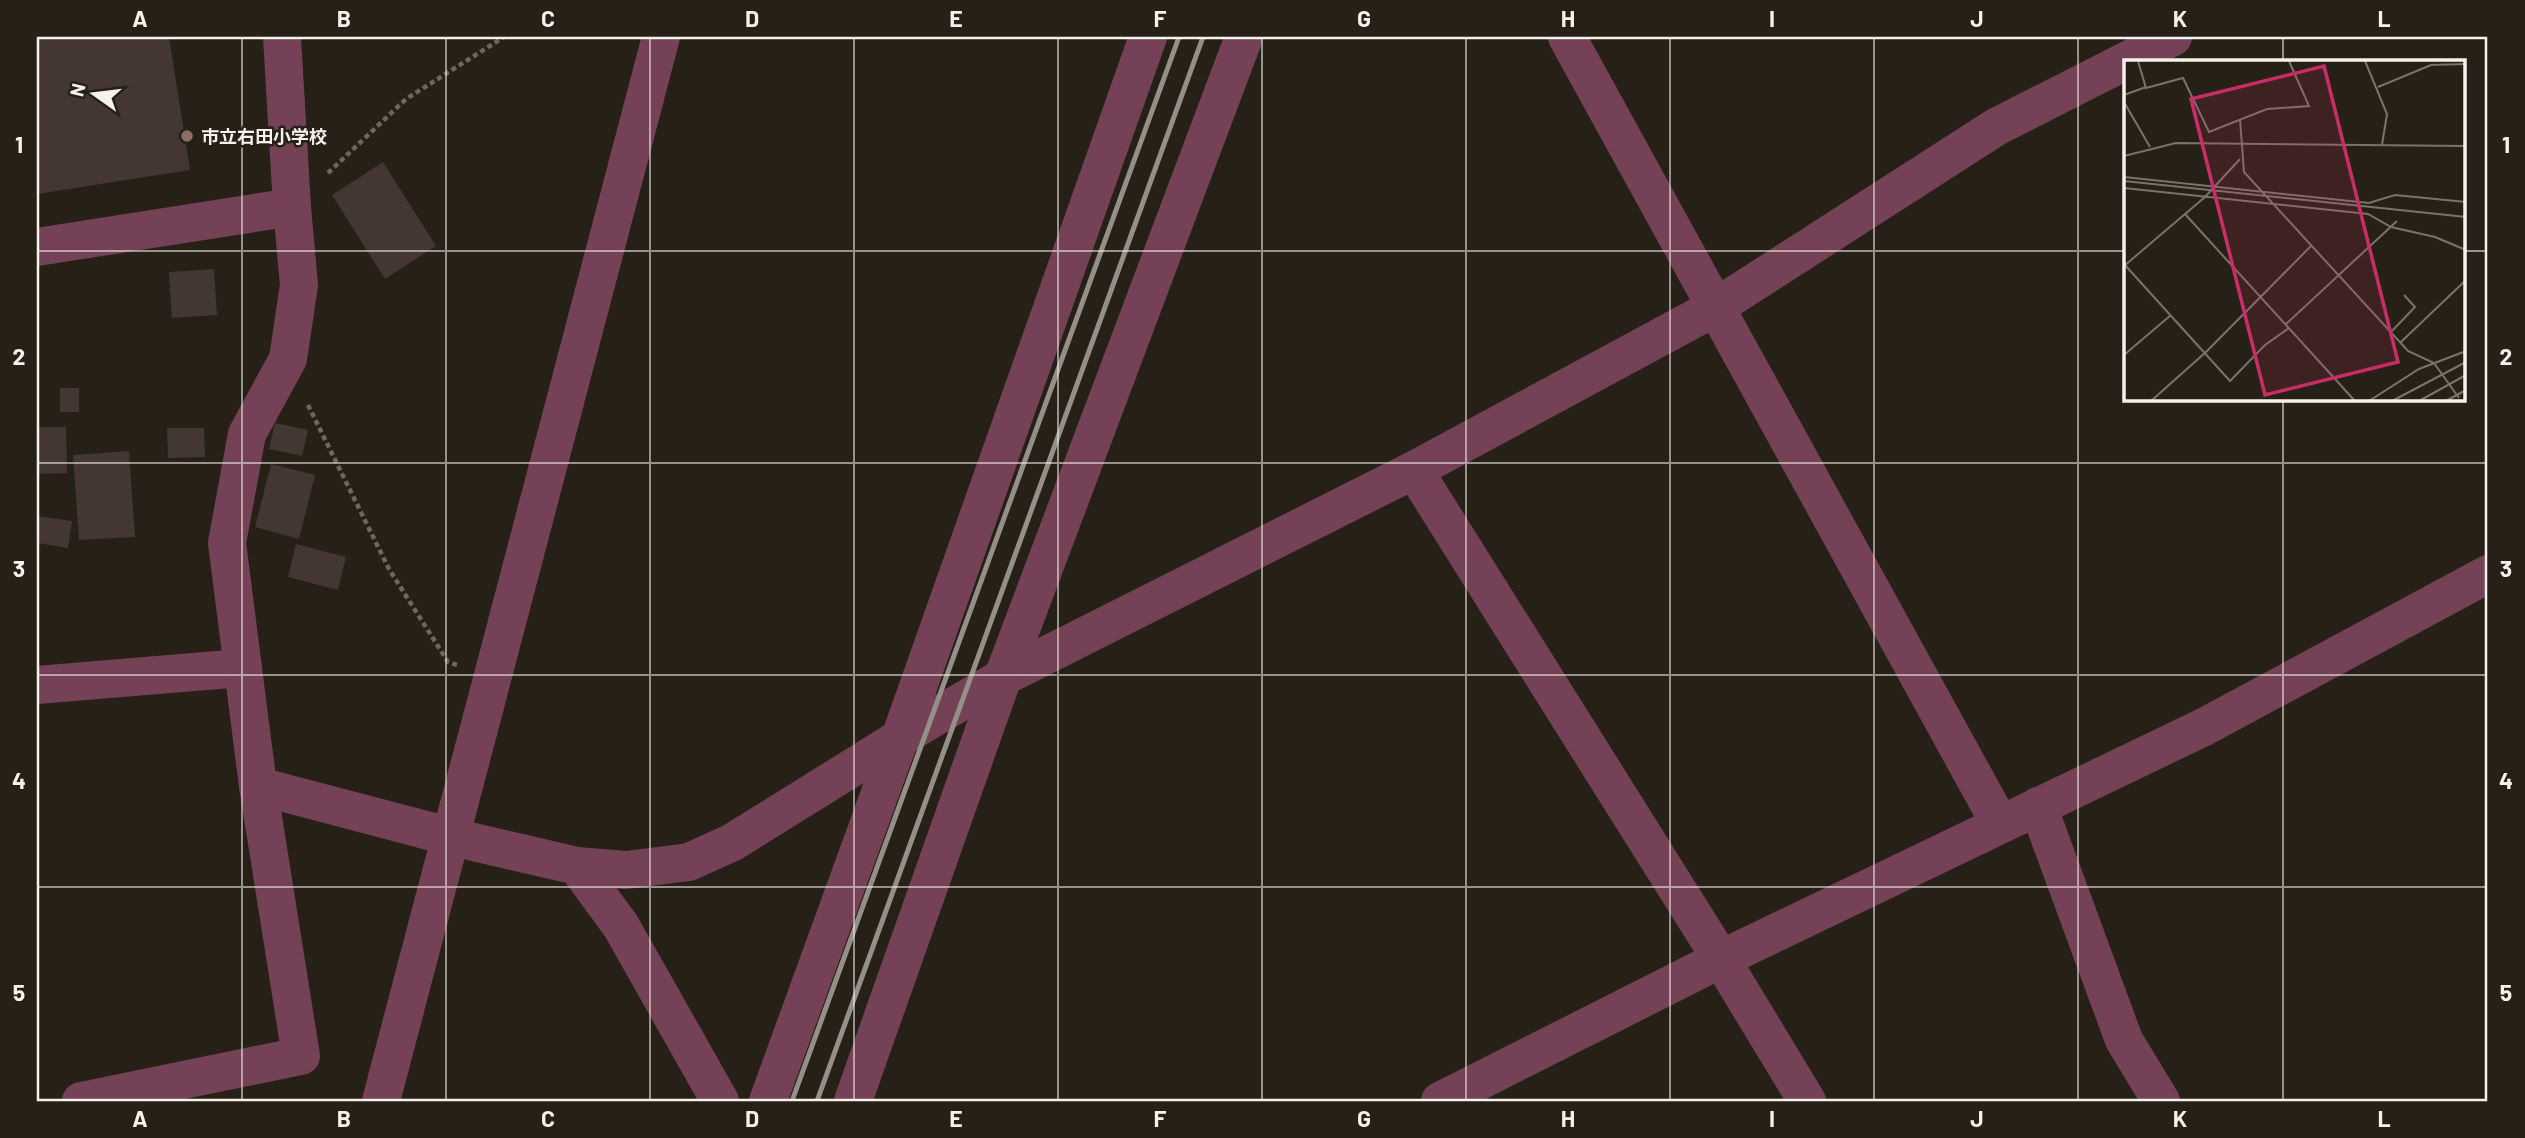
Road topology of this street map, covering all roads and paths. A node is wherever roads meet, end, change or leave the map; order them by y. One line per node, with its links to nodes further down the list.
1 (282, 37): 10 (street)
2 (504, 37): 10 (path)
3 (661, 37): 17 (street)
4 (1148, 37): 20 (street)
5 (1244, 37): 18 (street)
6 (1567, 37): 12 (street)
7 (2173, 37): 8 (street)
8 (2128, 60)
9 (2124, 62): 12 (street)
10 (292, 207): 11 (street); 13 (street)
11 (37, 247)
12 (1717, 307): 14 (street); 23 (street)
13 (288, 359): 16 (street); 17 (path)
14 (1414, 470): 18 (street); 26 (street)
15 (2488, 574): 22 (street)
16 (242, 668): 19 (street); 21 (street)
17 (492, 675): 24 (street)
18 (1003, 677): 20 (street); 31 (street)
19 (37, 685)
20 (900, 738): 25 (street); 30 (street)
21 (258, 786): 24 (street); 27 (street)
22 (2038, 806): 23 (street); 34 (street)
23 (2000, 824): 26 (street)
24 (452, 837): 25 (street); 28 (street)
25 (577, 866): 29 (street)
26 (1721, 958): 32 (street); 33 (street)
27 (81, 1101)
28 (381, 1101)
29 (720, 1101)
30 (768, 1101)
31 (853, 1101)
32 (1440, 1101)
33 (1807, 1101)
34 (2161, 1101)

